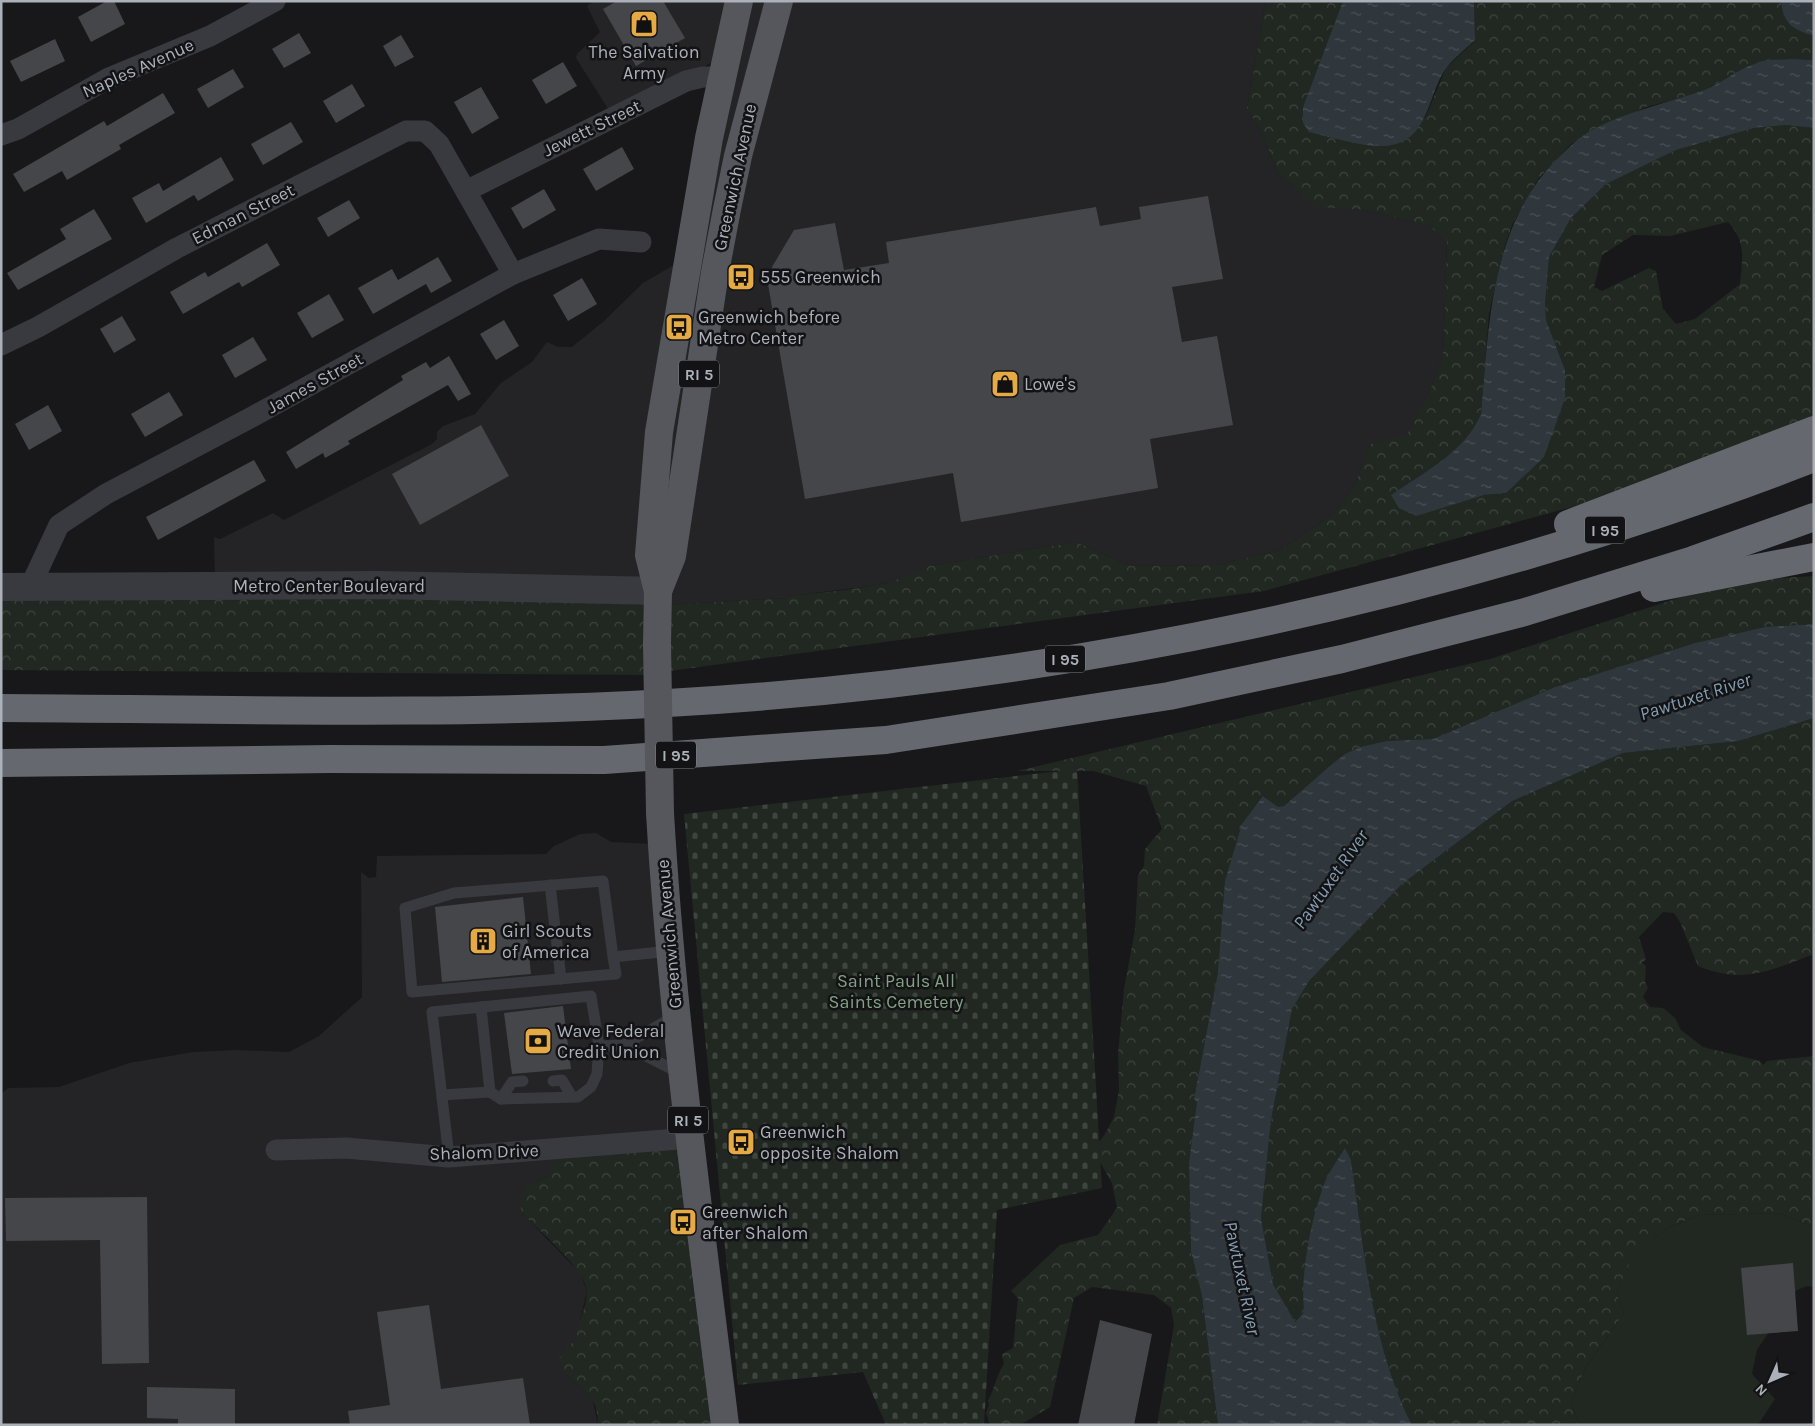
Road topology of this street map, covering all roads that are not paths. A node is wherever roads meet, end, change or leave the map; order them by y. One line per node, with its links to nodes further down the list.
1 (275, 1): 6 (street, Naples Avenue)
2 (739, 1): 4 (main road, Greenwich Avenue / RI 5)
3 (779, 1): 5 (main road, Greenwich Avenue / RI 5)
4 (721, 77): 5 (main road); 7 (street, Jewett Street); 17 (main road, Greenwich Avenue / RI 5)
5 (756, 85): 17 (main road, Greenwich Avenue / RI 5)
6 (1, 134)
7 (466, 191): 9 (street, Edman Street); 10 (street, Edman Street)
8 (641, 242): 9 (street, James Street)
9 (513, 274): 16 (street, James Street)
10 (1, 345)
11 (1814, 430): 18 (highway)
12 (1814, 458): 18 (highway, I 95)
13 (1814, 517): 19 (highway, I 95)
14 (1814, 557): 19 (highway)
15 (1, 587): 16 (street, Metro Center Boulevard)
16 (30, 587): 17 (street, Metro Center Boulevard)
17 (658, 591): 23 (main road, Greenwich Avenue / RI 5, bridge)
18 (1392, 591): 20 (highway, I 95)
19 (1525, 612): 21 (highway, I 95)
20 (1, 708)
21 (1, 762)
22 (550, 885): 24 (lane); 25 (lane); 25 (lane)
23 (670, 951): 24 (lane); 27 (main road, Greenwich Avenue / RI 5)
24 (613, 957): 25 (lane)
25 (561, 979)
26 (481, 1007): 29 (lane); 33 (lane); 34 (lane)
27 (676, 1015): 28 (lane); 30 (main road, Greenwich Avenue / RI 5)
28 (624, 1045): 29 (lane); 30 (lane)
29 (598, 1046): 35 (lane)
30 (682, 1074): 37 (main road, Greenwich Avenue / RI 5)
31 (523, 1081): 36 (lane)
32 (553, 1081): 35 (lane)
33 (490, 1092): 34 (lane); 36 (lane)
34 (442, 1096): 39 (lane)
35 (572, 1097): 36 (lane)
36 (501, 1099)
37 (691, 1138): 39 (street, Shalom Drive); 40 (main road, Greenwich Avenue / RI 5)
38 (276, 1150): 39 (street, Shalom Drive)
39 (449, 1157)
40 (725, 1425)

